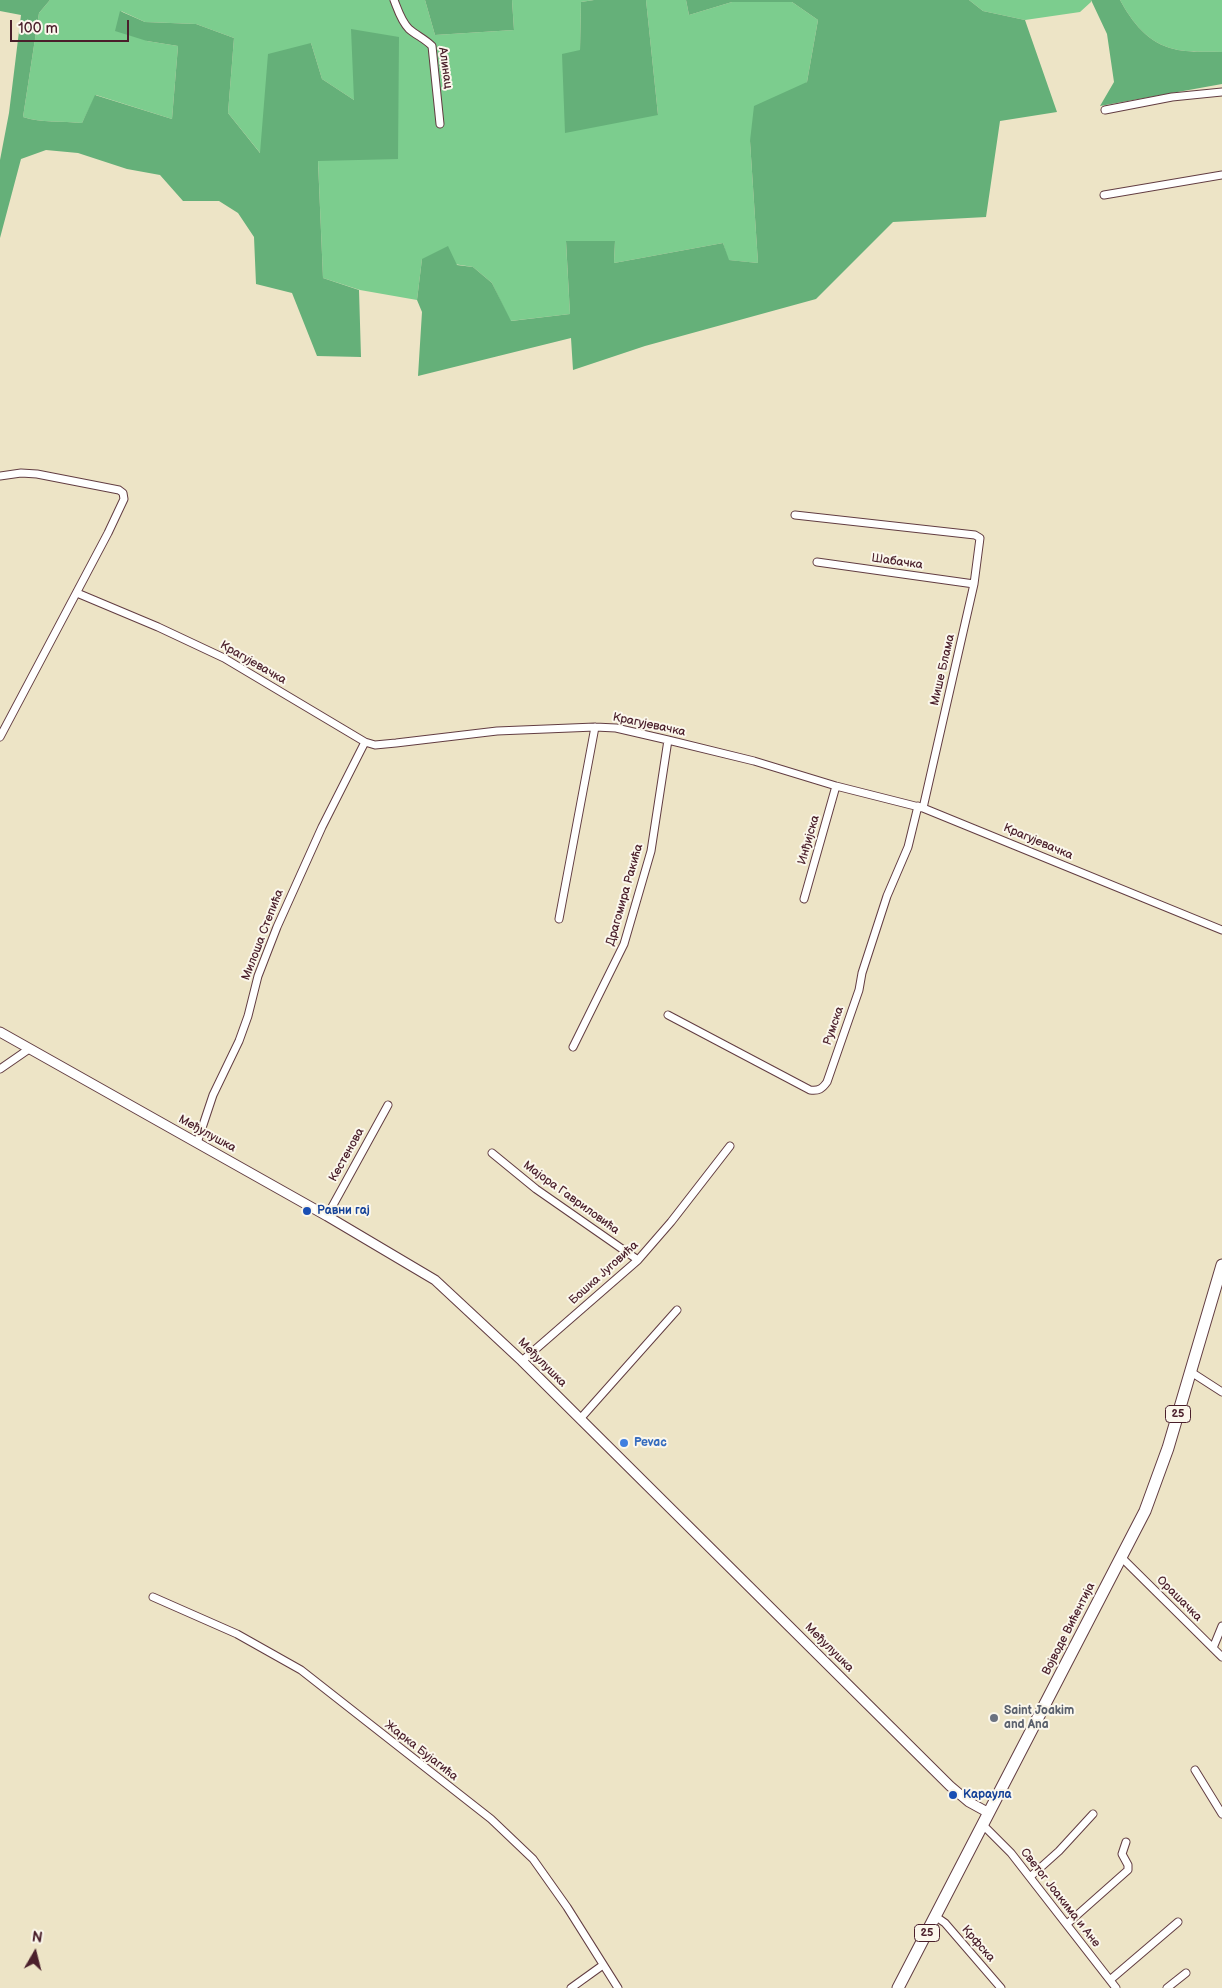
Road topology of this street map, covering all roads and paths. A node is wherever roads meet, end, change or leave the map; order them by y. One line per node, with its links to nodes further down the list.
1 (394, 0): 4 (street, Алинац)
2 (1222, 92): 3 (street)
3 (1105, 110)
4 (440, 124)
5 (1222, 175): 6 (street)
6 (1104, 195)
7 (0, 476): 11 (street)
8 (795, 515): 10 (street, Мише Блама)
9 (817, 562): 10 (street, Шабачка)
10 (974, 584): 17 (street, Мише Блама)
11 (77, 593): 13 (street); 15 (street, Крагујевачка)
12 (595, 726): 14 (street, Крагујевачка); 15 (street, Крагујевачка); 19 (street)
13 (0, 737)
14 (668, 740): 16 (street, Крагујевачка); 23 (street, Драгомира Ракића)
15 (365, 742): 27 (street, Милоша Степића)
16 (836, 786): 17 (street, Крагујевачка); 18 (street, Инђијска)
17 (921, 807): 20 (street, Крагујевачка); 21 (street, Румска)
18 (804, 899)
19 (559, 919)
20 (1222, 930)
21 (668, 1015)
22 (0, 1032): 24 (street, Међулушка)
23 (573, 1047)
24 (29, 1049): 25 (street); 27 (street, Међулушка)
25 (0, 1069)
26 (388, 1104): 30 (street, Кестенова)
27 (196, 1142): 30 (street, Међулушка)
28 (730, 1146): 31 (street, Бошка Југовића)
29 (492, 1153): 31 (street, Мајора Гавриловића)
30 (326, 1216): 34 (street, Међулушка)
31 (638, 1260): 34 (street, Бошка Југовића)
32 (1222, 1265): 35 (main road, Војводе Вићентија / 25)
33 (677, 1310): 37 (street)
34 (522, 1361): 37 (street, Међулушка)
35 (1192, 1372): 36 (street); 38 (main road, Војводе Вићентија / 25)
36 (1222, 1392)
37 (580, 1419): 44 (street, Међулушка)
38 (1121, 1557): 41 (street, Орашачка); 44 (main road, Војводе Вићентија / 25)
39 (153, 1597): 53 (street, Жарка Бујагића)
40 (1222, 1626): 41 (street)
41 (1212, 1648): 42 (street, Орашачка)
42 (1222, 1657)
43 (1195, 1770): 46 (street)
44 (988, 1813): 47 (main road, Војводе Вићентија / 25)
45 (1093, 1814): 49 (street)
46 (1222, 1814)
47 (983, 1825): 49 (street, Светог Јоакима и Ане); 50 (main road, Војводе Вићентија / 25)
48 (1126, 1842): 52 (street)
49 (1030, 1877): 52 (street, Светог Јоакима и Ане)
50 (935, 1916): 58 (main road, Војводе Вићентија / 25); 59 (street, Крфска)
51 (1178, 1922): 55 (street)
52 (1067, 1924): 55 (street, Светог Јоакима и Ане)
53 (603, 1965): 56 (street); 57 (street, Жарка Бујагића)
54 (1186, 1973): 61 (street)
55 (1110, 1980): 60 (street, Светог Јоакима и Ане)
56 (571, 1988)
57 (618, 1988)
58 (898, 1988)
59 (1001, 1988)
60 (1116, 1988)
61 (1167, 1988)

